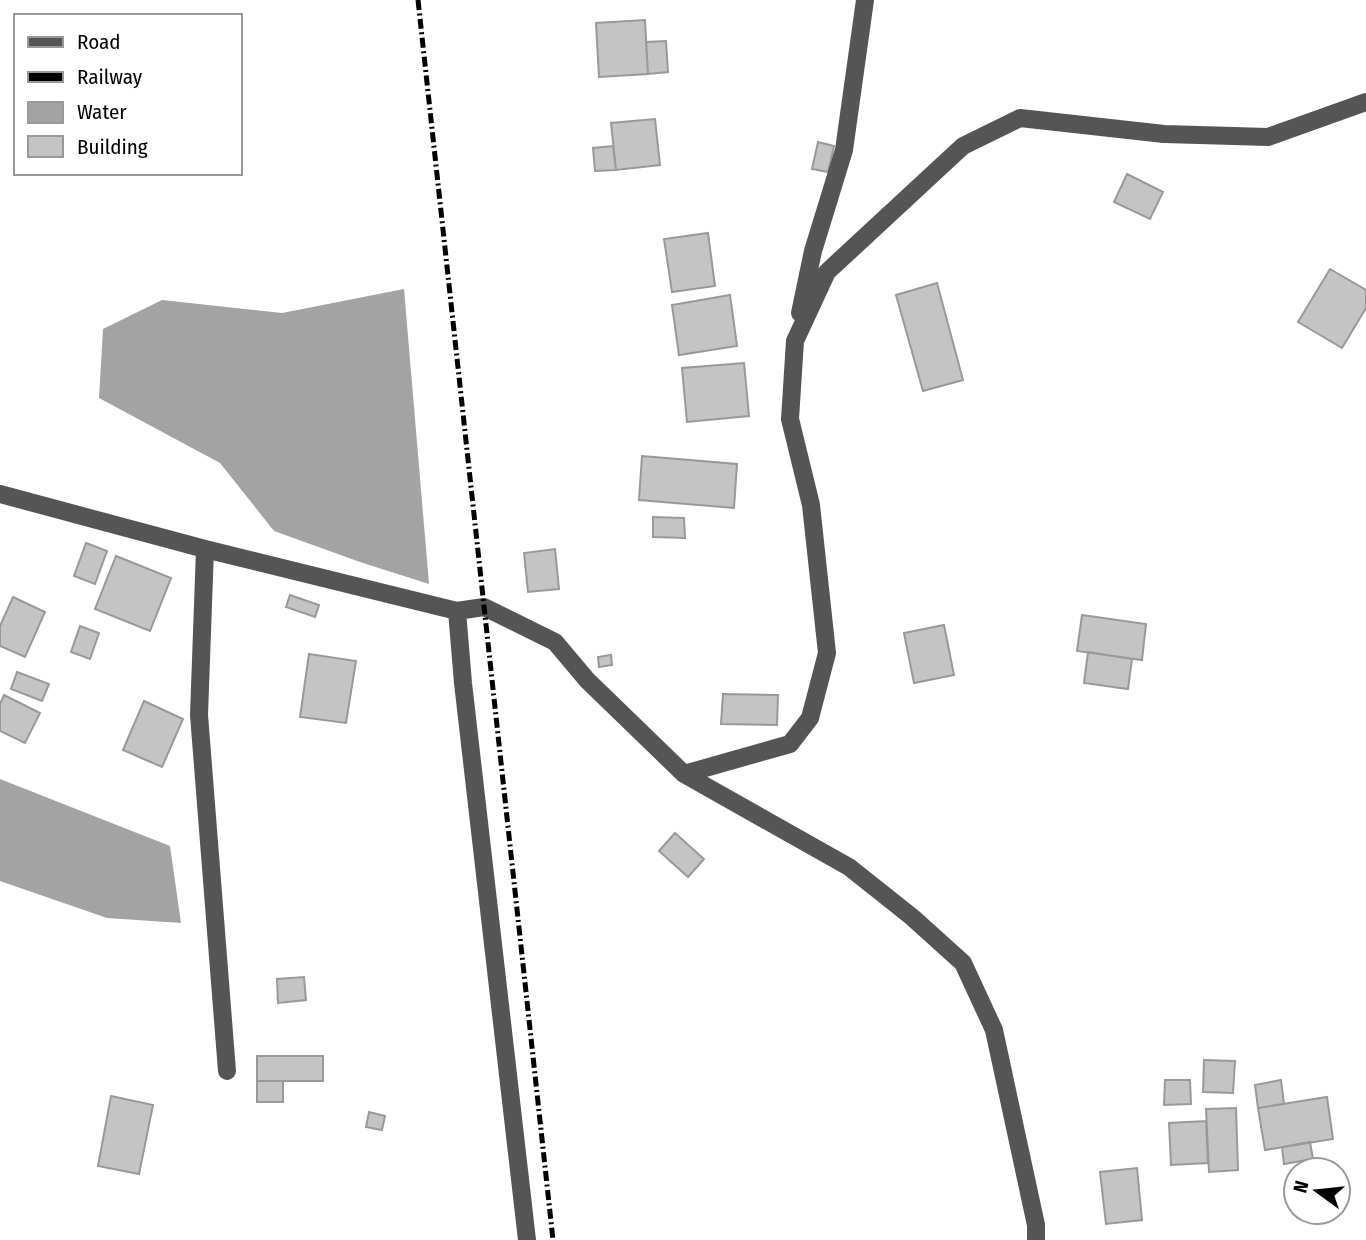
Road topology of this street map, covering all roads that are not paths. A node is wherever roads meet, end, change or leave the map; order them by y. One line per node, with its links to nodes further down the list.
1 (865, 0): 3 (street)
2 (1366, 102): 3 (street)
3 (795, 341): 7 (street)
4 (0, 494): 5 (street)
5 (205, 549): 6 (street); 8 (street)
6 (457, 611): 7 (street); 9 (street)
7 (684, 774): 10 (street)
8 (227, 1071)
9 (527, 1240)
10 (1036, 1240)

